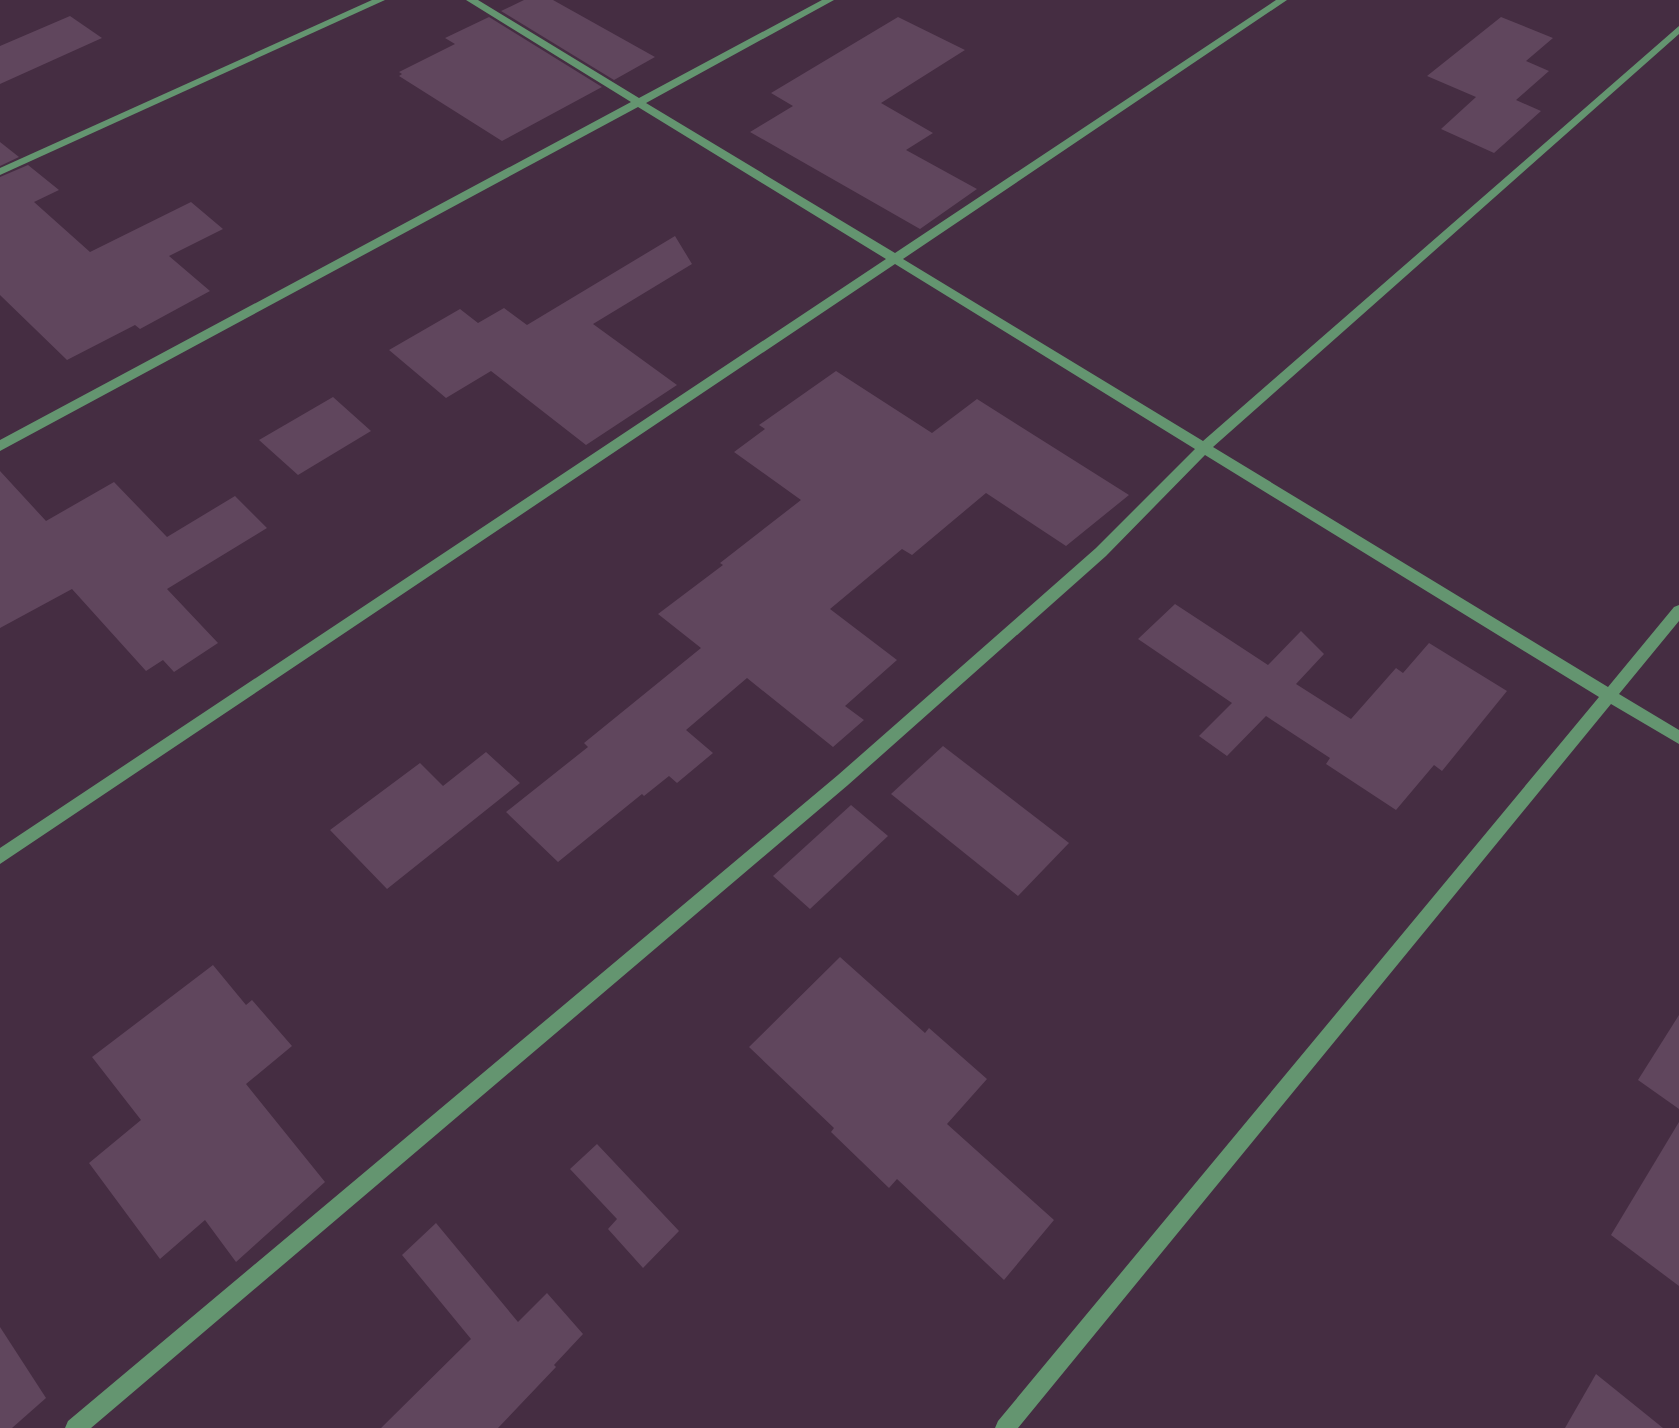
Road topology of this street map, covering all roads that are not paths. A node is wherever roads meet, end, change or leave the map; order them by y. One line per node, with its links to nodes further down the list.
1 (380, 0): 7 (street)
2 (471, 0): 6 (street)
3 (829, 0): 6 (street)
4 (1282, 0): 8 (street)
5 (1679, 29): 10 (street)
6 (640, 103): 8 (street); 9 (street)
7 (0, 172)
8 (895, 259): 10 (street); 14 (street)
9 (0, 446)
10 (1204, 448): 12 (street); 15 (street)
11 (1679, 611): 12 (street)
12 (1611, 696): 13 (street); 16 (street)
13 (1679, 738)
14 (0, 857)
15 (75, 1428)
16 (1005, 1428)

